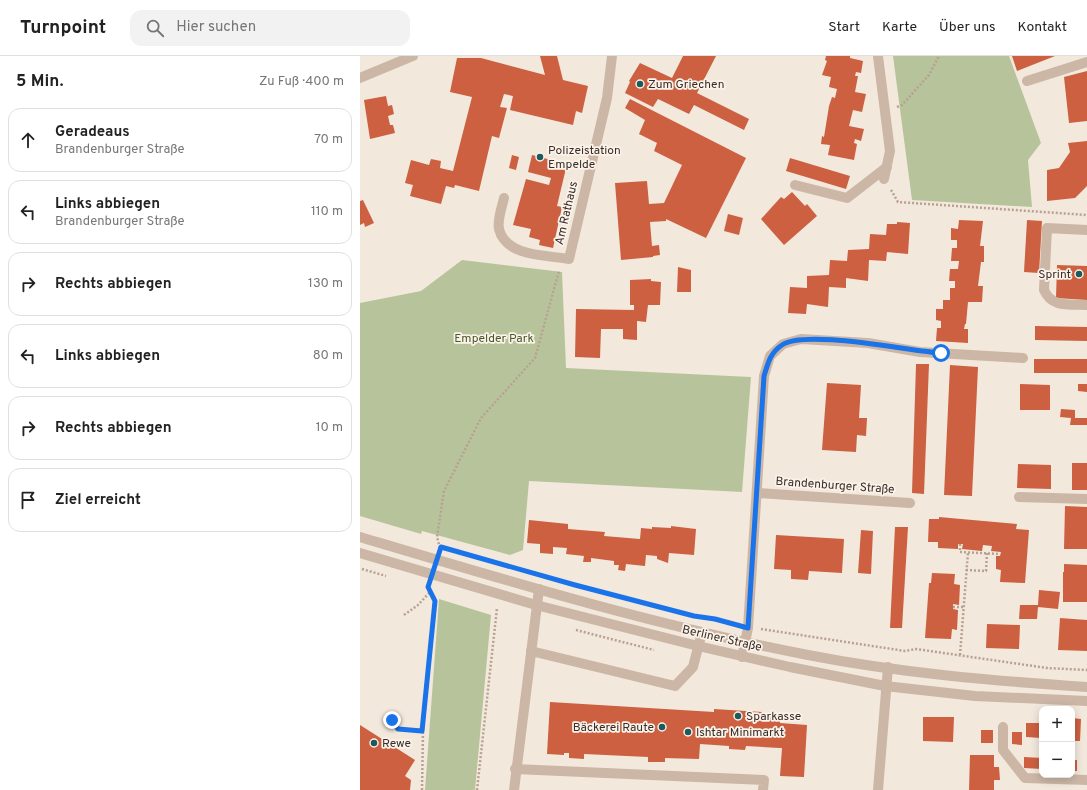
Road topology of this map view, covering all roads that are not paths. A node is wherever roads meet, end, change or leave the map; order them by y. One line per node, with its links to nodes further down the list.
1 (413, 56): 5 (street)
2 (612, 56): 10 (street, Am Rathaus)
3 (878, 56): 7 (street)
4 (1087, 62): 6 (street)
5 (360, 78)
6 (1027, 81)
7 (887, 167): 8 (street); 9 (street)
8 (884, 179)
9 (795, 185)
10 (504, 198)
11 (1087, 230): 12 (street)
12 (1087, 305)
13 (1023, 358): 14 (street, Brandenburger Straße)
14 (758, 493): 17 (street, Brandenburger Straße); 23 (street, Brandenburger Straße)
15 (1019, 497): 16 (street)
16 (1087, 499)
17 (910, 503)
18 (360, 537): 20 (street, Berliner Straße)
19 (360, 553): 21 (street, Berliner Straße)
20 (539, 589): 21 (street); 22 (street, Berliner Straße)
21 (536, 605): 24 (street, Berliner Straße); 25 (street)
22 (702, 632): 23 (street, Berliner Straße); 24 (street)
23 (745, 642): 26 (street, Brandenburger Straße); 27 (street, Berliner Straße)
24 (698, 646): 25 (street); 26 (street, Berliner Straße)
25 (530, 651): 32 (street)
26 (742, 657): 28 (street, Berliner Straße)
27 (888, 668): 28 (street); 29 (street, Berliner Straße)
28 (885, 686): 30 (street, Berliner Straße); 36 (street)
29 (1087, 687)
30 (1087, 701)
31 (1003, 727): 33 (street)
32 (516, 769): 34 (street); 35 (street)
33 (1087, 780)
34 (514, 790)
35 (763, 790)
36 (878, 790)

